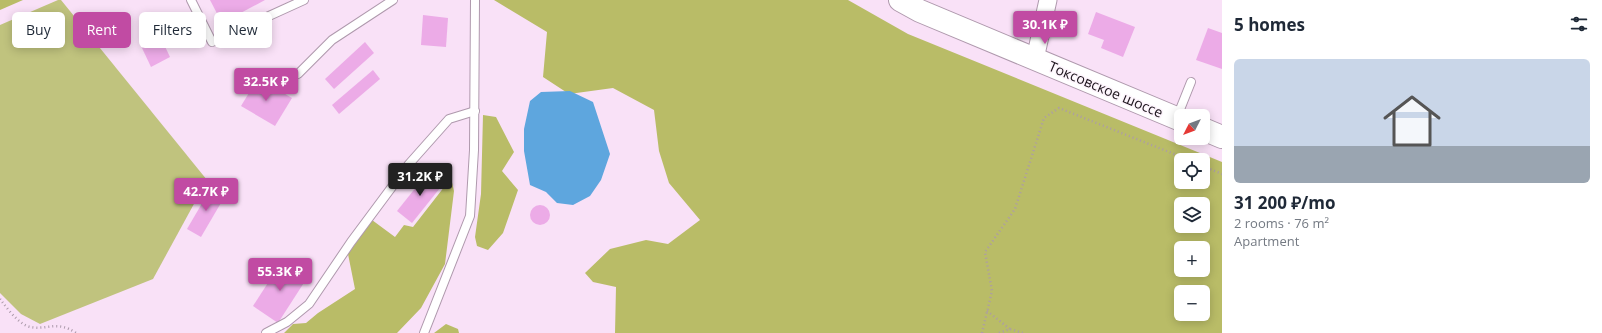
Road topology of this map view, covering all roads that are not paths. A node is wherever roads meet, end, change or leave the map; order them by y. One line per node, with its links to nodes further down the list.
1 (191, 0): 2 (lane)
2 (304, 0)
3 (393, 0): 8 (lane)
4 (475, 0): 11 (lane)
5 (900, 0): 7 (main road, Токсовское шоссе)
6 (1048, 0): 7 (street)
7 (1035, 59): 12 (main road, Токсовское шоссе)
8 (298, 74)
9 (1191, 82): 10 (lane)
10 (1182, 109)
11 (475, 111): 15 (lane); 16 (lane)
12 (1174, 117)
13 (1210, 132): 14 (main road)
14 (1222, 137)
15 (266, 333)
16 (424, 333)

